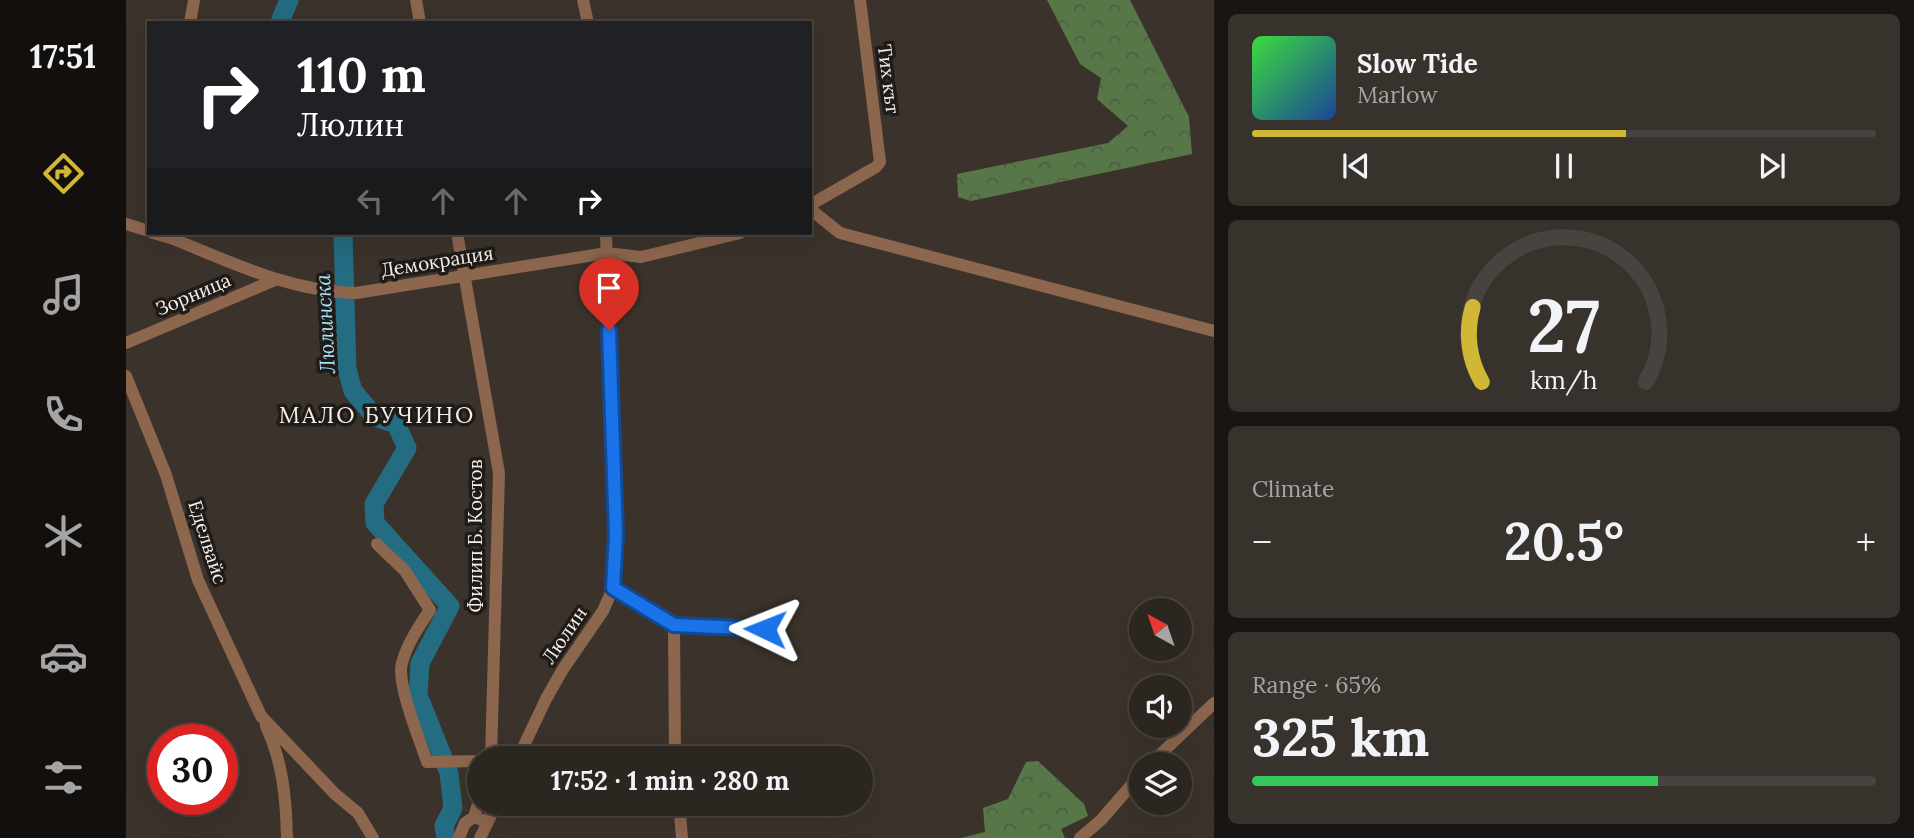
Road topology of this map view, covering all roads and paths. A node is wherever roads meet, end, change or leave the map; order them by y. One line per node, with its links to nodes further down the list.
1 (194, 0): 5 (street)
2 (416, 0): 6 (street)
3 (583, 0): 7 (street)
4 (860, 0): 8 (street, Тих кът)
5 (190, 21)
6 (420, 21)
7 (587, 21)
8 (812, 206)
9 (812, 209): 19 (street)
10 (126, 224): 11 (street, Демокрация)
11 (147, 231)
12 (172, 235): 18 (street, Демокрация)
13 (457, 235): 17 (street, Филип Б. Костов)
14 (606, 235): 16 (street, Люлин)
15 (732, 235): 16 (street, Демокрация)
16 (607, 253): 17 (street, Демокрация); 23 (street, Люлин)
17 (465, 275): 18 (street, Демокрация); 28 (street, Филип Б. Костов)
18 (275, 281): 20 (street, Зорница)
19 (1214, 331)
20 (126, 343)
21 (126, 376): 27 (street, Еделвайс)
22 (377, 544): 32 (street)
23 (613, 588): 24 (street); 29 (street, Люлин)
24 (674, 625): 25 (street); 30 (street)
25 (765, 629)
26 (1214, 703): 31 (street)
27 (261, 716): 38 (street, Еделвайс); 39 (street, Еделвайс)
28 (491, 746)
29 (524, 746)
30 (675, 746)
31 (1163, 752)
32 (467, 761)
33 (1129, 788): 43 (street)
34 (491, 816): 37 (street)
35 (680, 816): 42 (street)
36 (474, 817): 37 (street); 40 (street)
37 (488, 822): 41 (street)
38 (288, 838)
39 (373, 838)
40 (459, 838)
41 (481, 838)
42 (682, 838)
43 (1080, 838)

